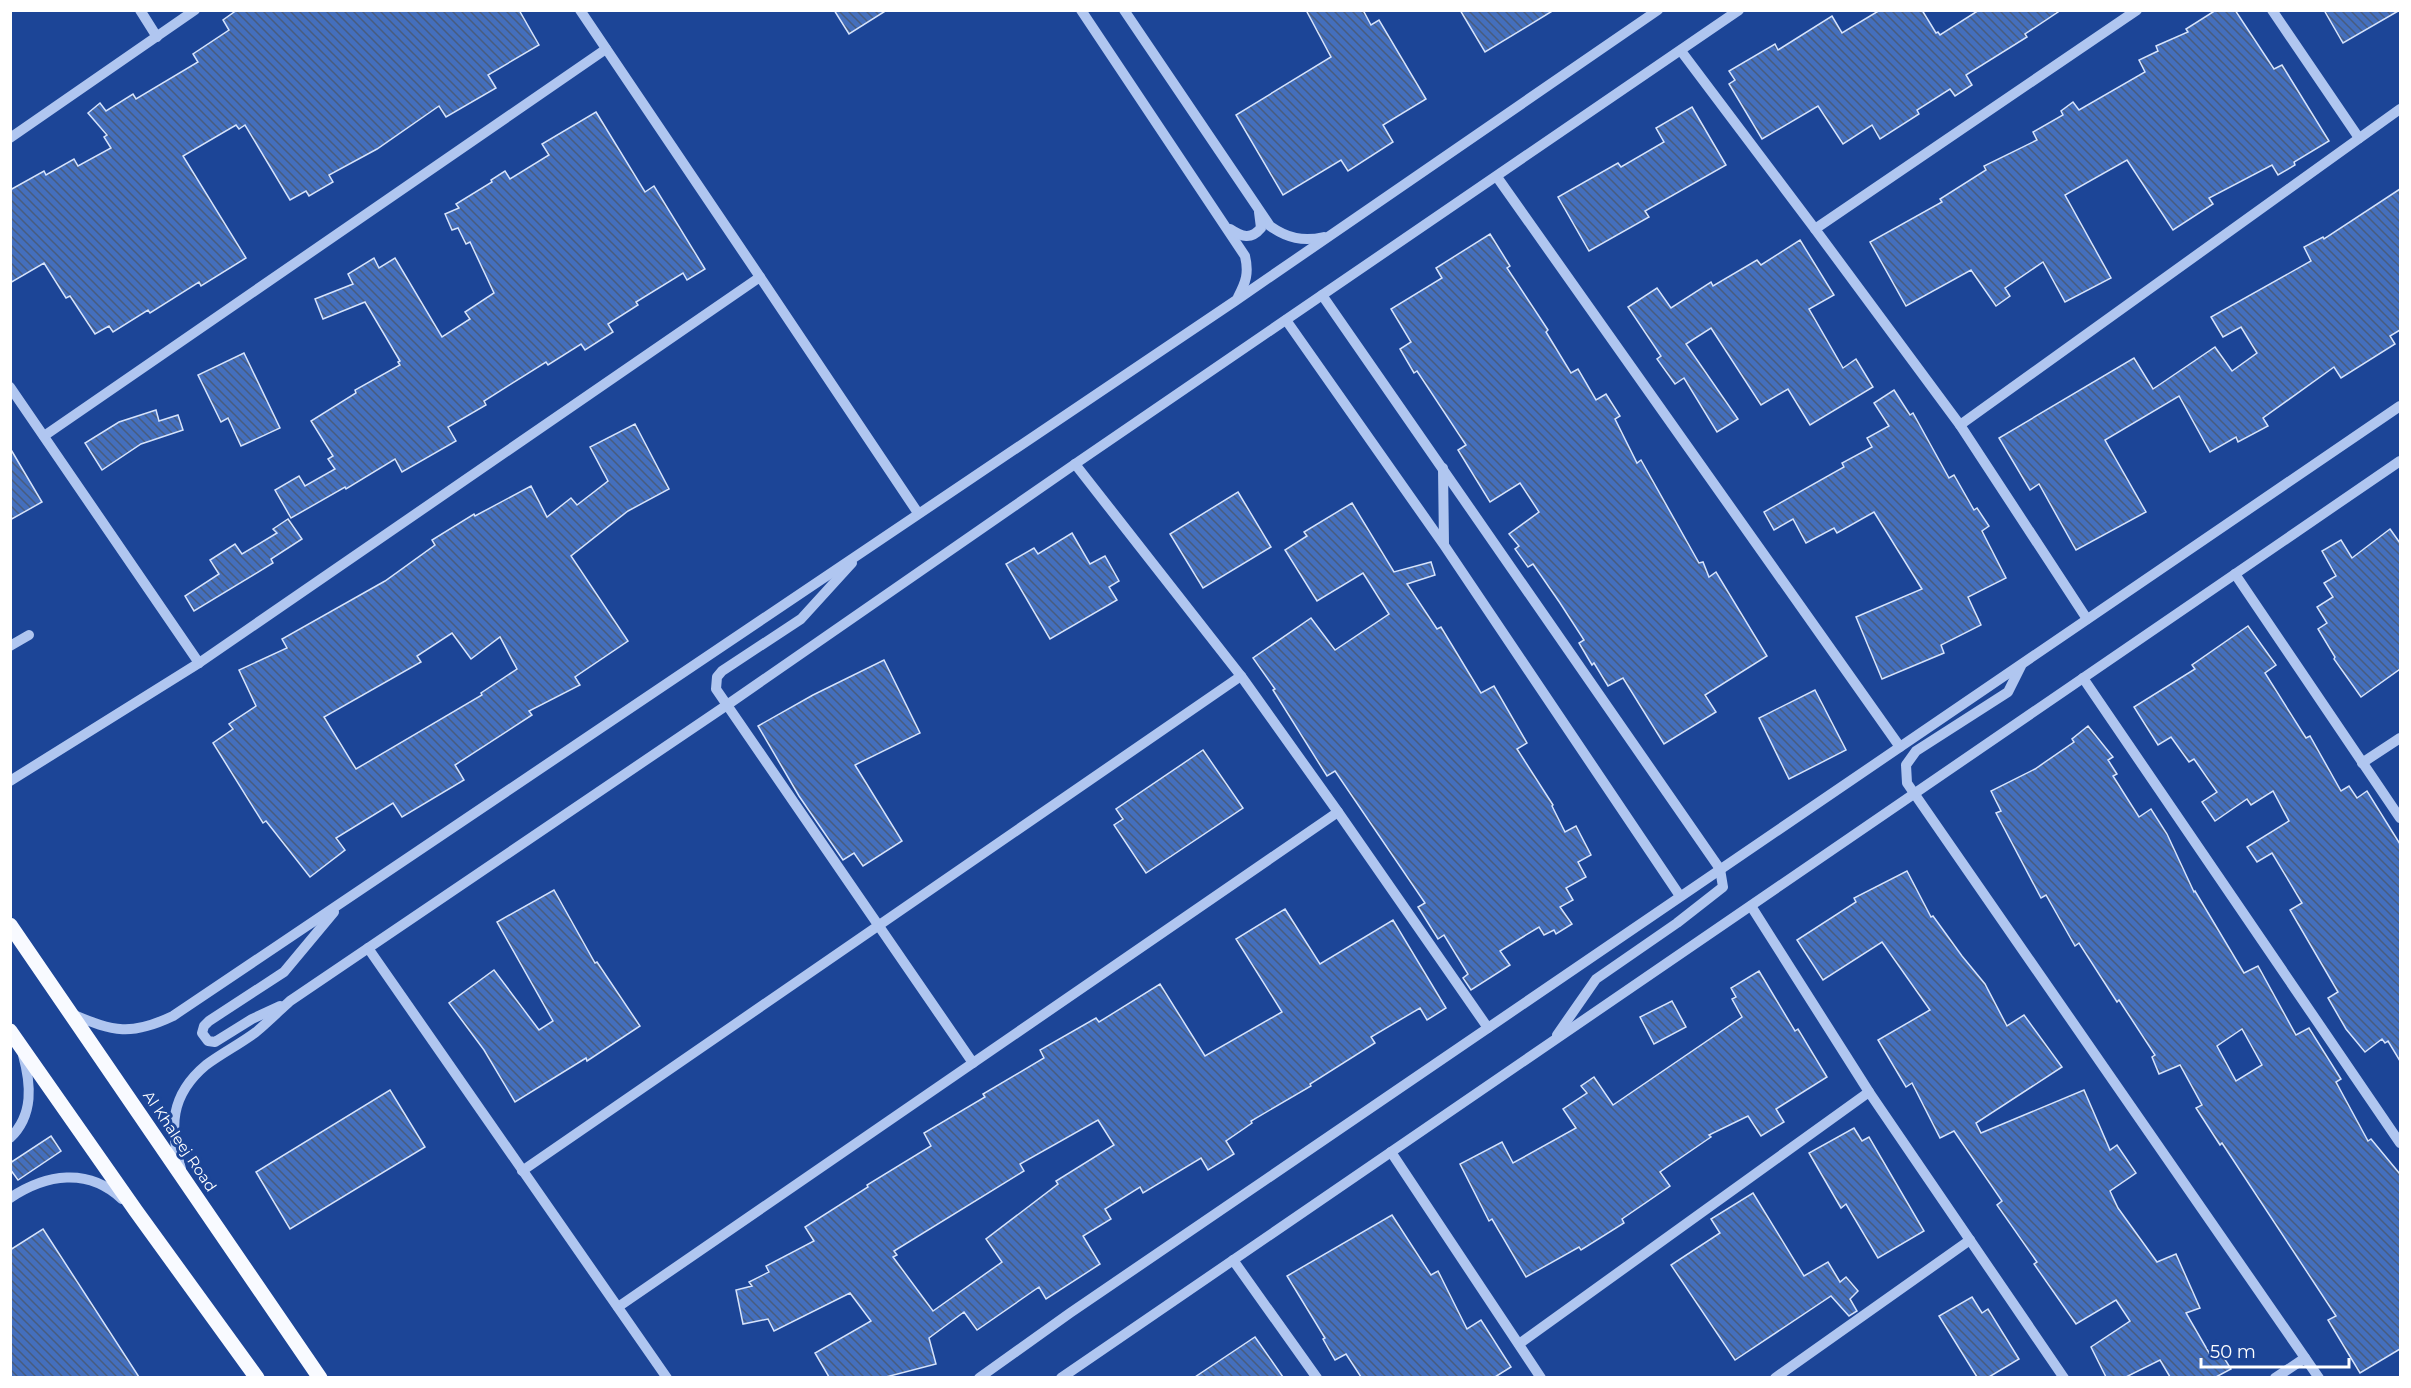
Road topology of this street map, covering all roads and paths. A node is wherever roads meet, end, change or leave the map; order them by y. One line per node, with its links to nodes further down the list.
1 (140, 10): 11 (street)
2 (195, 10): 11 (street)
3 (580, 10): 12 (street)
4 (1081, 10): 19 (street)
5 (1138, 10): 10 (street)
6 (1658, 10): 21 (street)
7 (1739, 10): 13 (street)
8 (2137, 10): 20 (street)
9 (2272, 10): 16 (street)
10 (1126, 14): 18 (street)
11 (157, 37): 15 (street)
12 (606, 49): 22 (street); 29 (street)
13 (1681, 51): 17 (street); 20 (street)
14 (2400, 109): 16 (street)
15 (10, 138)
16 (2359, 138): 28 (street)
17 (1497, 177): 23 (street); 46 (street)
18 (1258, 208): 19 (street); 21 (street)
19 (1227, 227): 24 (street)
20 (1815, 229): 28 (street)
21 (1327, 237): 24 (street)
22 (760, 277): 33 (street); 40 (street)
23 (1322, 295): 25 (street); 32 (street)
24 (1235, 301): 33 (street)
25 (1286, 320): 31 (street); 34 (street)
26 (10, 387): 29 (street)
27 (2400, 405): 37 (street)
28 (1960, 425): 37 (street)
29 (44, 436): 40 (street)
30 (2400, 461): 36 (street)
31 (1075, 464): 42 (street); 44 (street)
32 (1443, 468): 34 (street); 52 (street)
33 (918, 513): 35 (street)
34 (1444, 545): 53 (street)
35 (864, 550): 44 (street); 54 (street)
36 (2235, 574): 43 (street); 47 (street)
37 (2088, 619): 41 (street)
38 (28, 635): 39 (street)
39 (10, 646)
40 (199, 663): 48 (street)
41 (2022, 663): 46 (street); 49 (street)
42 (1241, 676): 50 (street); 57 (street)
43 (2083, 678): 49 (street); 68 (street)
44 (727, 705): 57 (street); 58 (street)
45 (2400, 738): 47 (street)
46 (1900, 747): 52 (street)
47 (2362, 763): 51 (street)
48 (10, 781)
49 (1913, 794): 55 (street); 78 (street)
50 (1338, 812): 61 (street); 65 (street)
51 (2400, 818)
52 (1720, 869): 53 (street); 63 (street)
53 (1680, 896): 61 (street)
54 (344, 901): 59 (street); 60 (street)
55 (1751, 906): 63 (street); 66 (street)
56 (10, 925): 60 (main road, Al Khaleej Road)
57 (878, 926): 65 (street); 70 (street)
58 (368, 948): 59 (street); 70 (street)
59 (290, 1001): 71 (street)
60 (72, 1014): 71 (main road, Al Khaleej Road)
61 (1488, 1028): 82 (street)
62 (10, 1031): 64 (main road)
63 (1551, 1042): 69 (street)
64 (21, 1046): 67 (street); 73 (main road)
65 (973, 1063): 76 (street)
66 (1869, 1092): 74 (street); 77 (street)
67 (10, 1137)
68 (2400, 1143)
69 (1391, 1152): 75 (street); 77 (street)
70 (522, 1172): 76 (street)
71 (184, 1179): 80 (main road, Al Khaleej Road)
72 (10, 1198): 73 (street)
73 (136, 1211): 79 (main road)
74 (1970, 1240): 86 (street); 87 (street)
75 (1233, 1260): 83 (street); 84 (street)
76 (618, 1307): 81 (street)
77 (1519, 1344): 85 (street)
78 (2305, 1358): 88 (street); 89 (street)
79 (257, 1377)
80 (320, 1377)
81 (667, 1377)
82 (979, 1377)
83 (1061, 1377)
84 (1317, 1377)
85 (1541, 1377)
86 (1776, 1377)
87 (2064, 1377)
88 (2275, 1377)
89 (2319, 1377)

